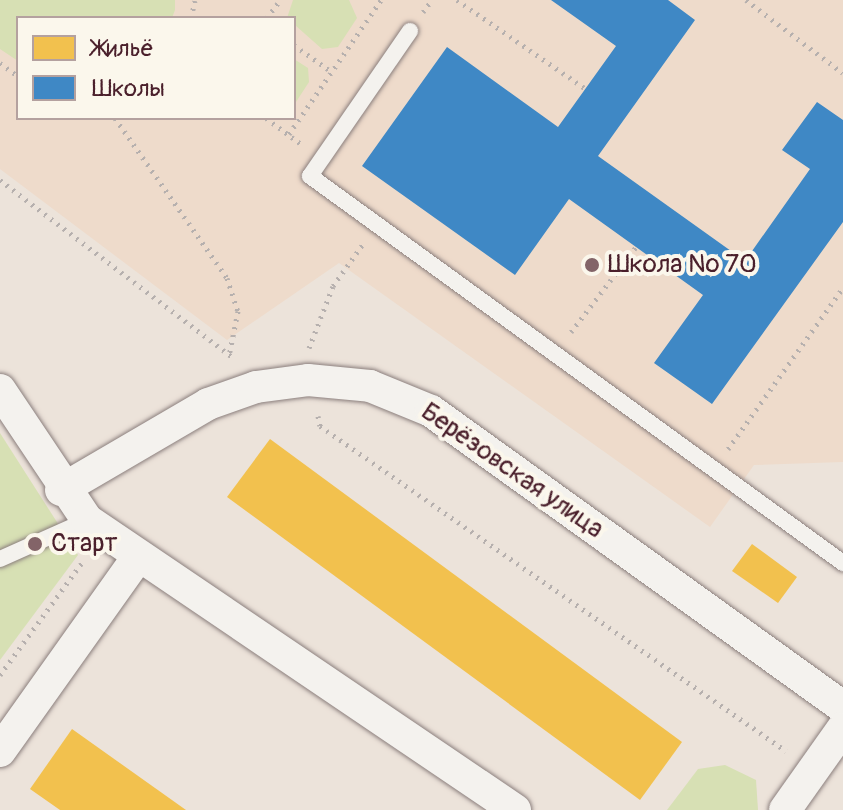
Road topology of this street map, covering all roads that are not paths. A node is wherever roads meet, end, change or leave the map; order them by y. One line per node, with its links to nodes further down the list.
1 (410, 31): 7 (lane)
2 (0, 390): 3 (street)
3 (61, 490): 4 (street); 8 (street, Берёзовская улица)
4 (96, 526): 5 (street); 6 (lane)
5 (138, 557): 10 (street); 11 (street)
6 (0, 559)
7 (843, 563)
8 (843, 707)
9 (843, 728): 12 (street)
10 (0, 751)
11 (515, 810)
12 (785, 810)

